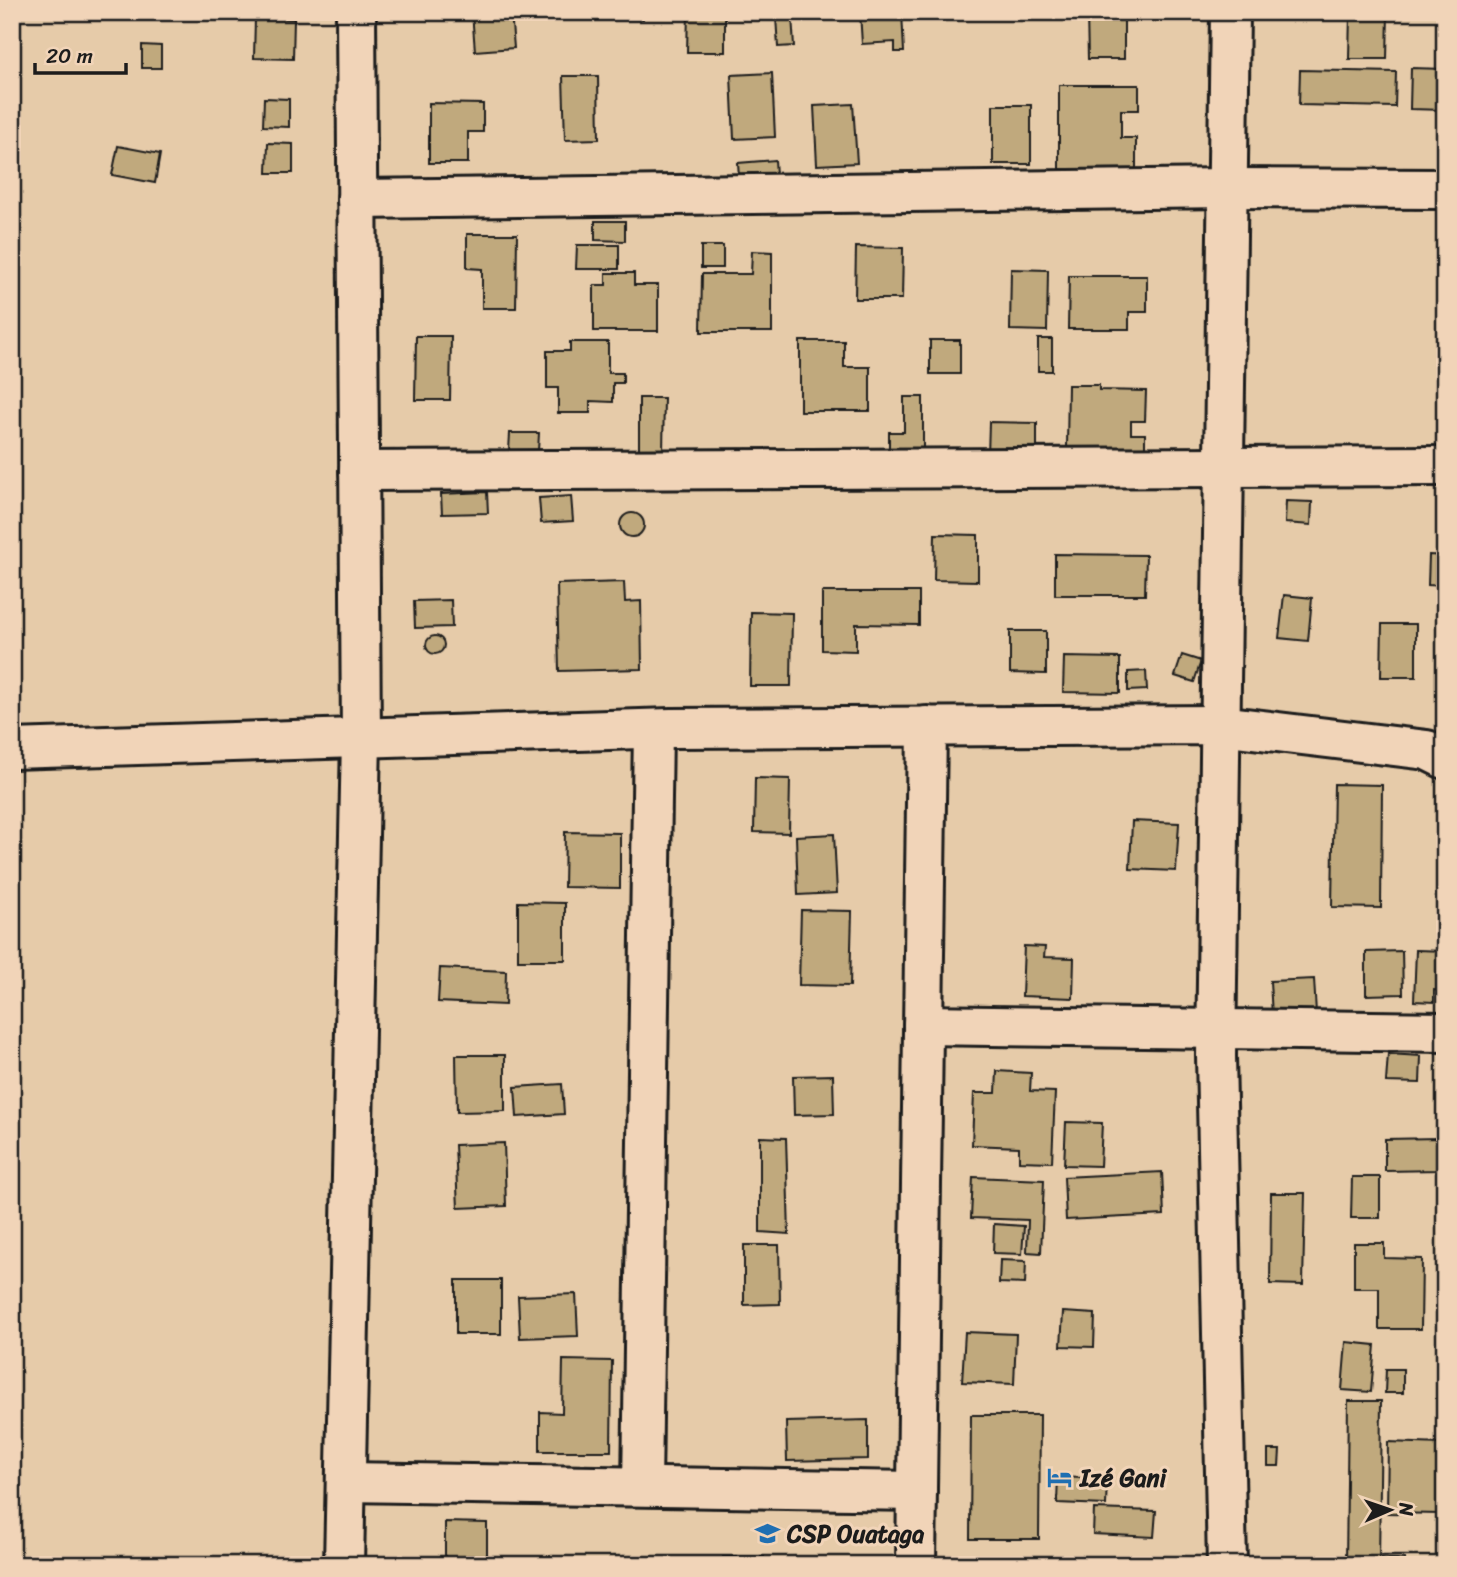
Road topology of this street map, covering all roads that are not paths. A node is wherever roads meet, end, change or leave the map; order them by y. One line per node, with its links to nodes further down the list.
1 (356, 12): 5 (street)
2 (1230, 12): 3 (street)
3 (1228, 188): 4 (street); 5 (street); 6 (street)
4 (1445, 189)
5 (357, 199): 8 (street)
6 (1224, 466): 7 (street); 8 (street); 9 (street)
7 (1445, 466)
8 (359, 471): 12 (street)
9 (1220, 725): 10 (street); 14 (street); 16 (street)
10 (927, 726): 11 (street); 15 (street)
11 (653, 729): 12 (street); 19 (street)
12 (360, 738): 13 (street); 18 (street)
13 (12, 749)
14 (1445, 759)
15 (923, 1025): 16 (street); 20 (street)
16 (1216, 1028): 17 (street); 23 (street)
17 (1445, 1032)
18 (346, 1482): 19 (street); 21 (street)
19 (642, 1486): 20 (street)
20 (917, 1491): 22 (street)
21 (344, 1565)
22 (916, 1565)
23 (1227, 1565)

